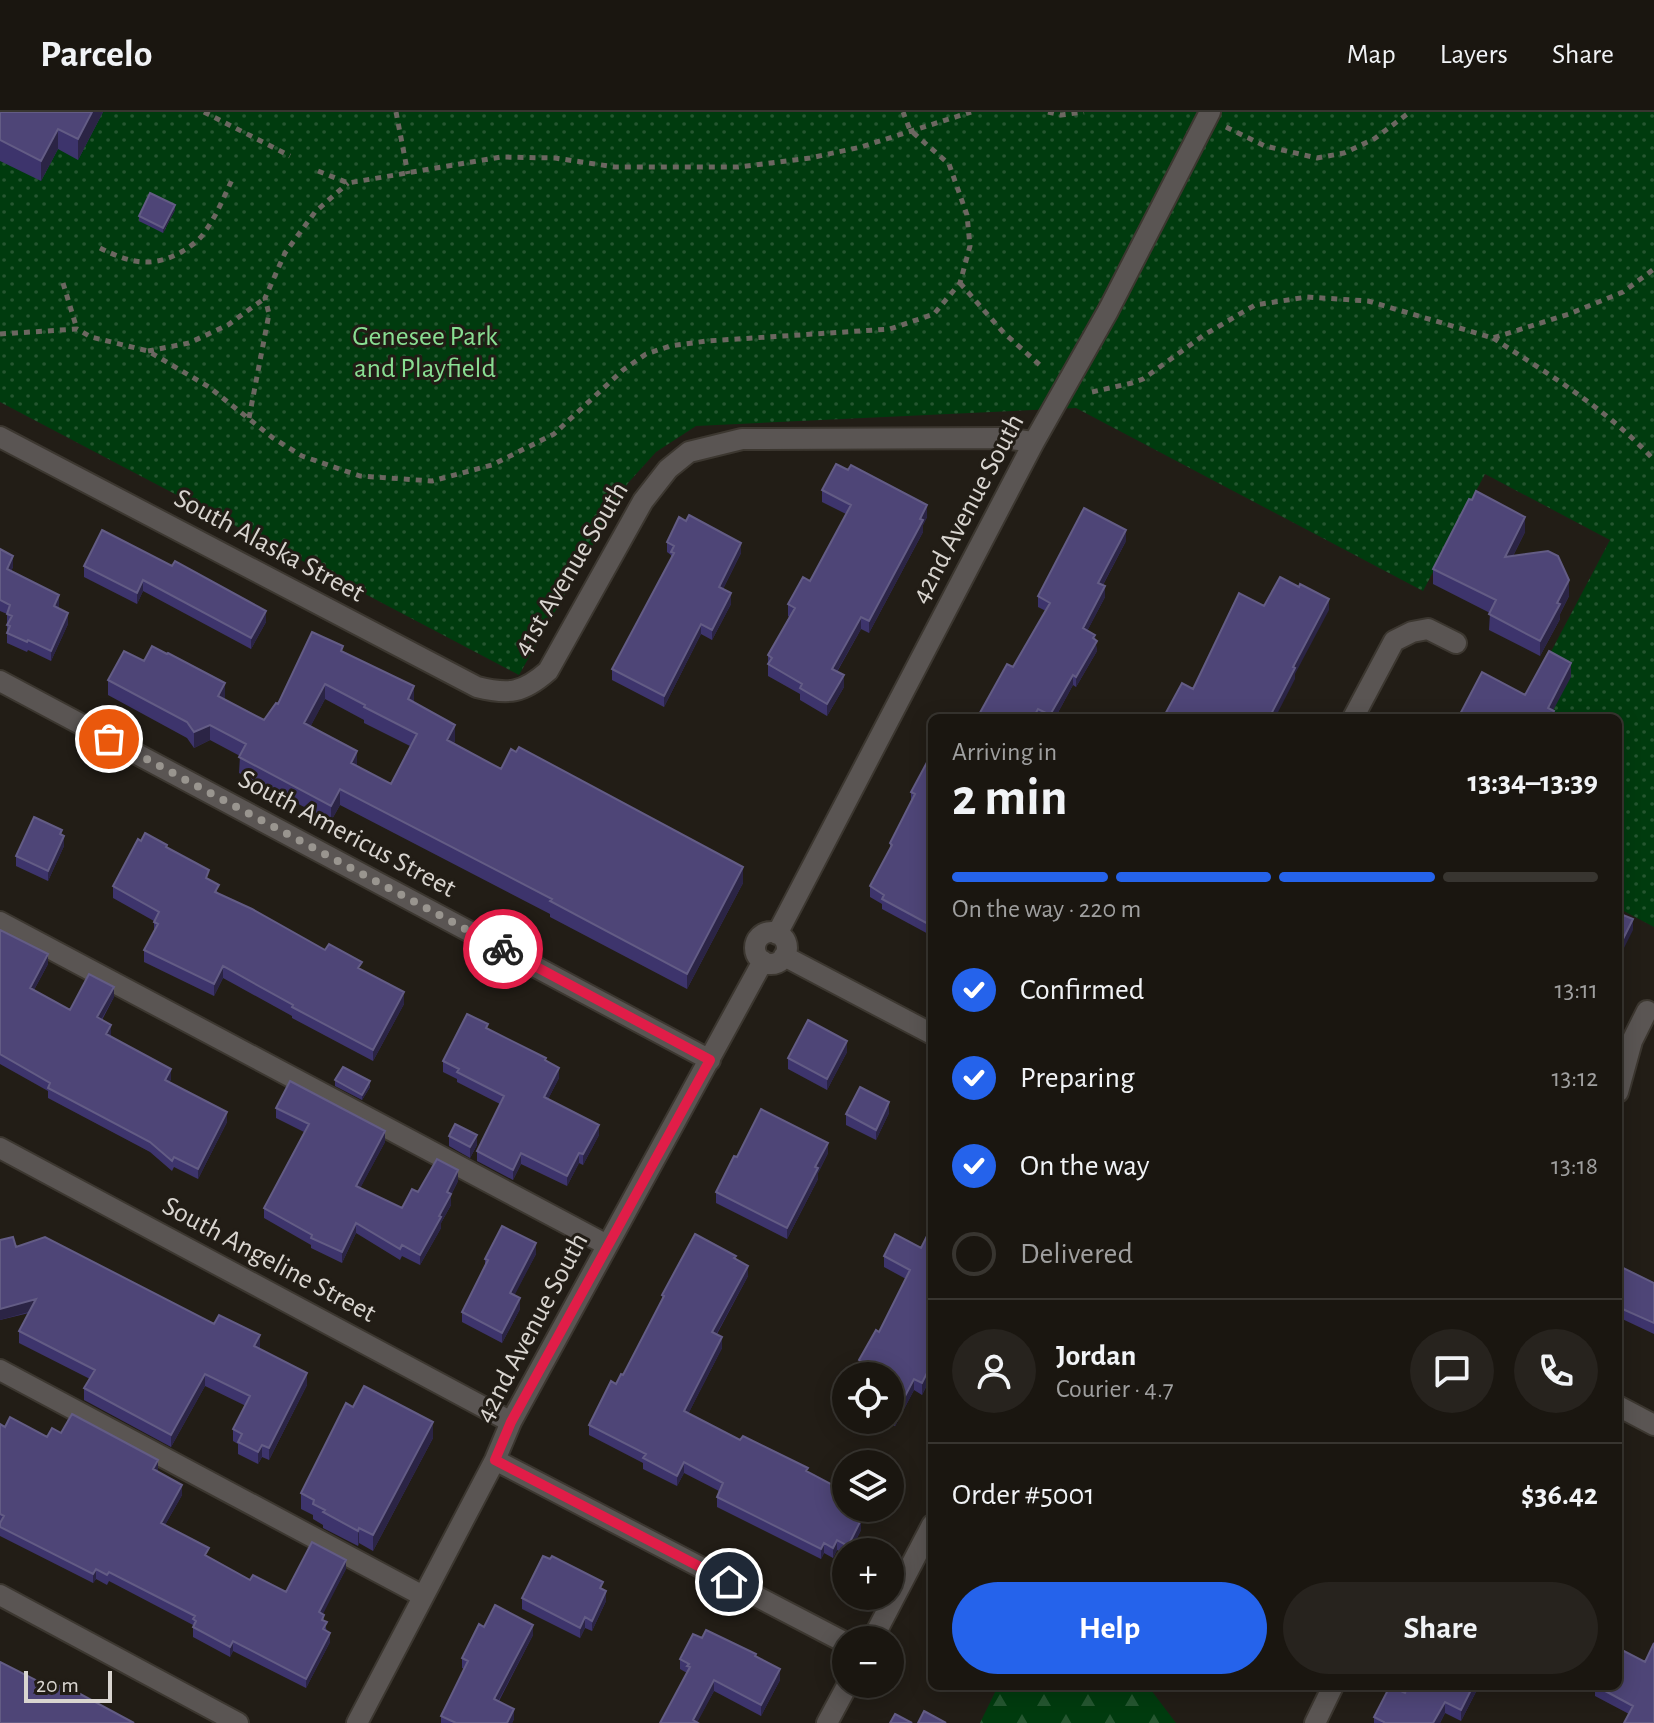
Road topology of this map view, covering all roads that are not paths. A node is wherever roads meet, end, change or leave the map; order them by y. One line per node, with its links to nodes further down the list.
1 (1214, 117): 3 (street, 42nd Avenue South)
2 (0, 437): 6 (street, South Alaska Street)
3 (1034, 442): 6 (street, 41st Avenue South); 9 (street, 42nd Avenue South)
4 (1456, 643): 7 (street)
5 (0, 681): 14 (street, South Americus Street)
6 (516, 691)
7 (1355, 714)
8 (0, 922): 17 (street)
9 (777, 934): 10 (street); 11 (street)
10 (784, 956): 11 (street); 13 (street)
11 (763, 961): 14 (street, 42nd Avenue South)
12 (1647, 1011): 15 (street)
13 (928, 1032)
14 (710, 1060): 17 (street, 42nd Avenue South)
15 (1622, 1077)
16 (0, 1148): 20 (street, South Angeline Street)
17 (607, 1245): 20 (street, 42nd Avenue South)
18 (0, 1370): 25 (street)
19 (1622, 1408): 21 (street)
20 (511, 1422): 22 (street, 42nd Avenue South)
21 (1654, 1425)
22 (495, 1460): 25 (street, 42nd Avenue South); 27 (street)
23 (928, 1533): 26 (street)
24 (0, 1595): 30 (street)
25 (423, 1596): 31 (street, 42nd Avenue South)
26 (879, 1626)
27 (832, 1636)
28 (1331, 1690): 33 (street)
29 (840, 1698): 32 (street)
30 (238, 1723)
31 (357, 1723)
32 (827, 1723)
33 (1315, 1723)

